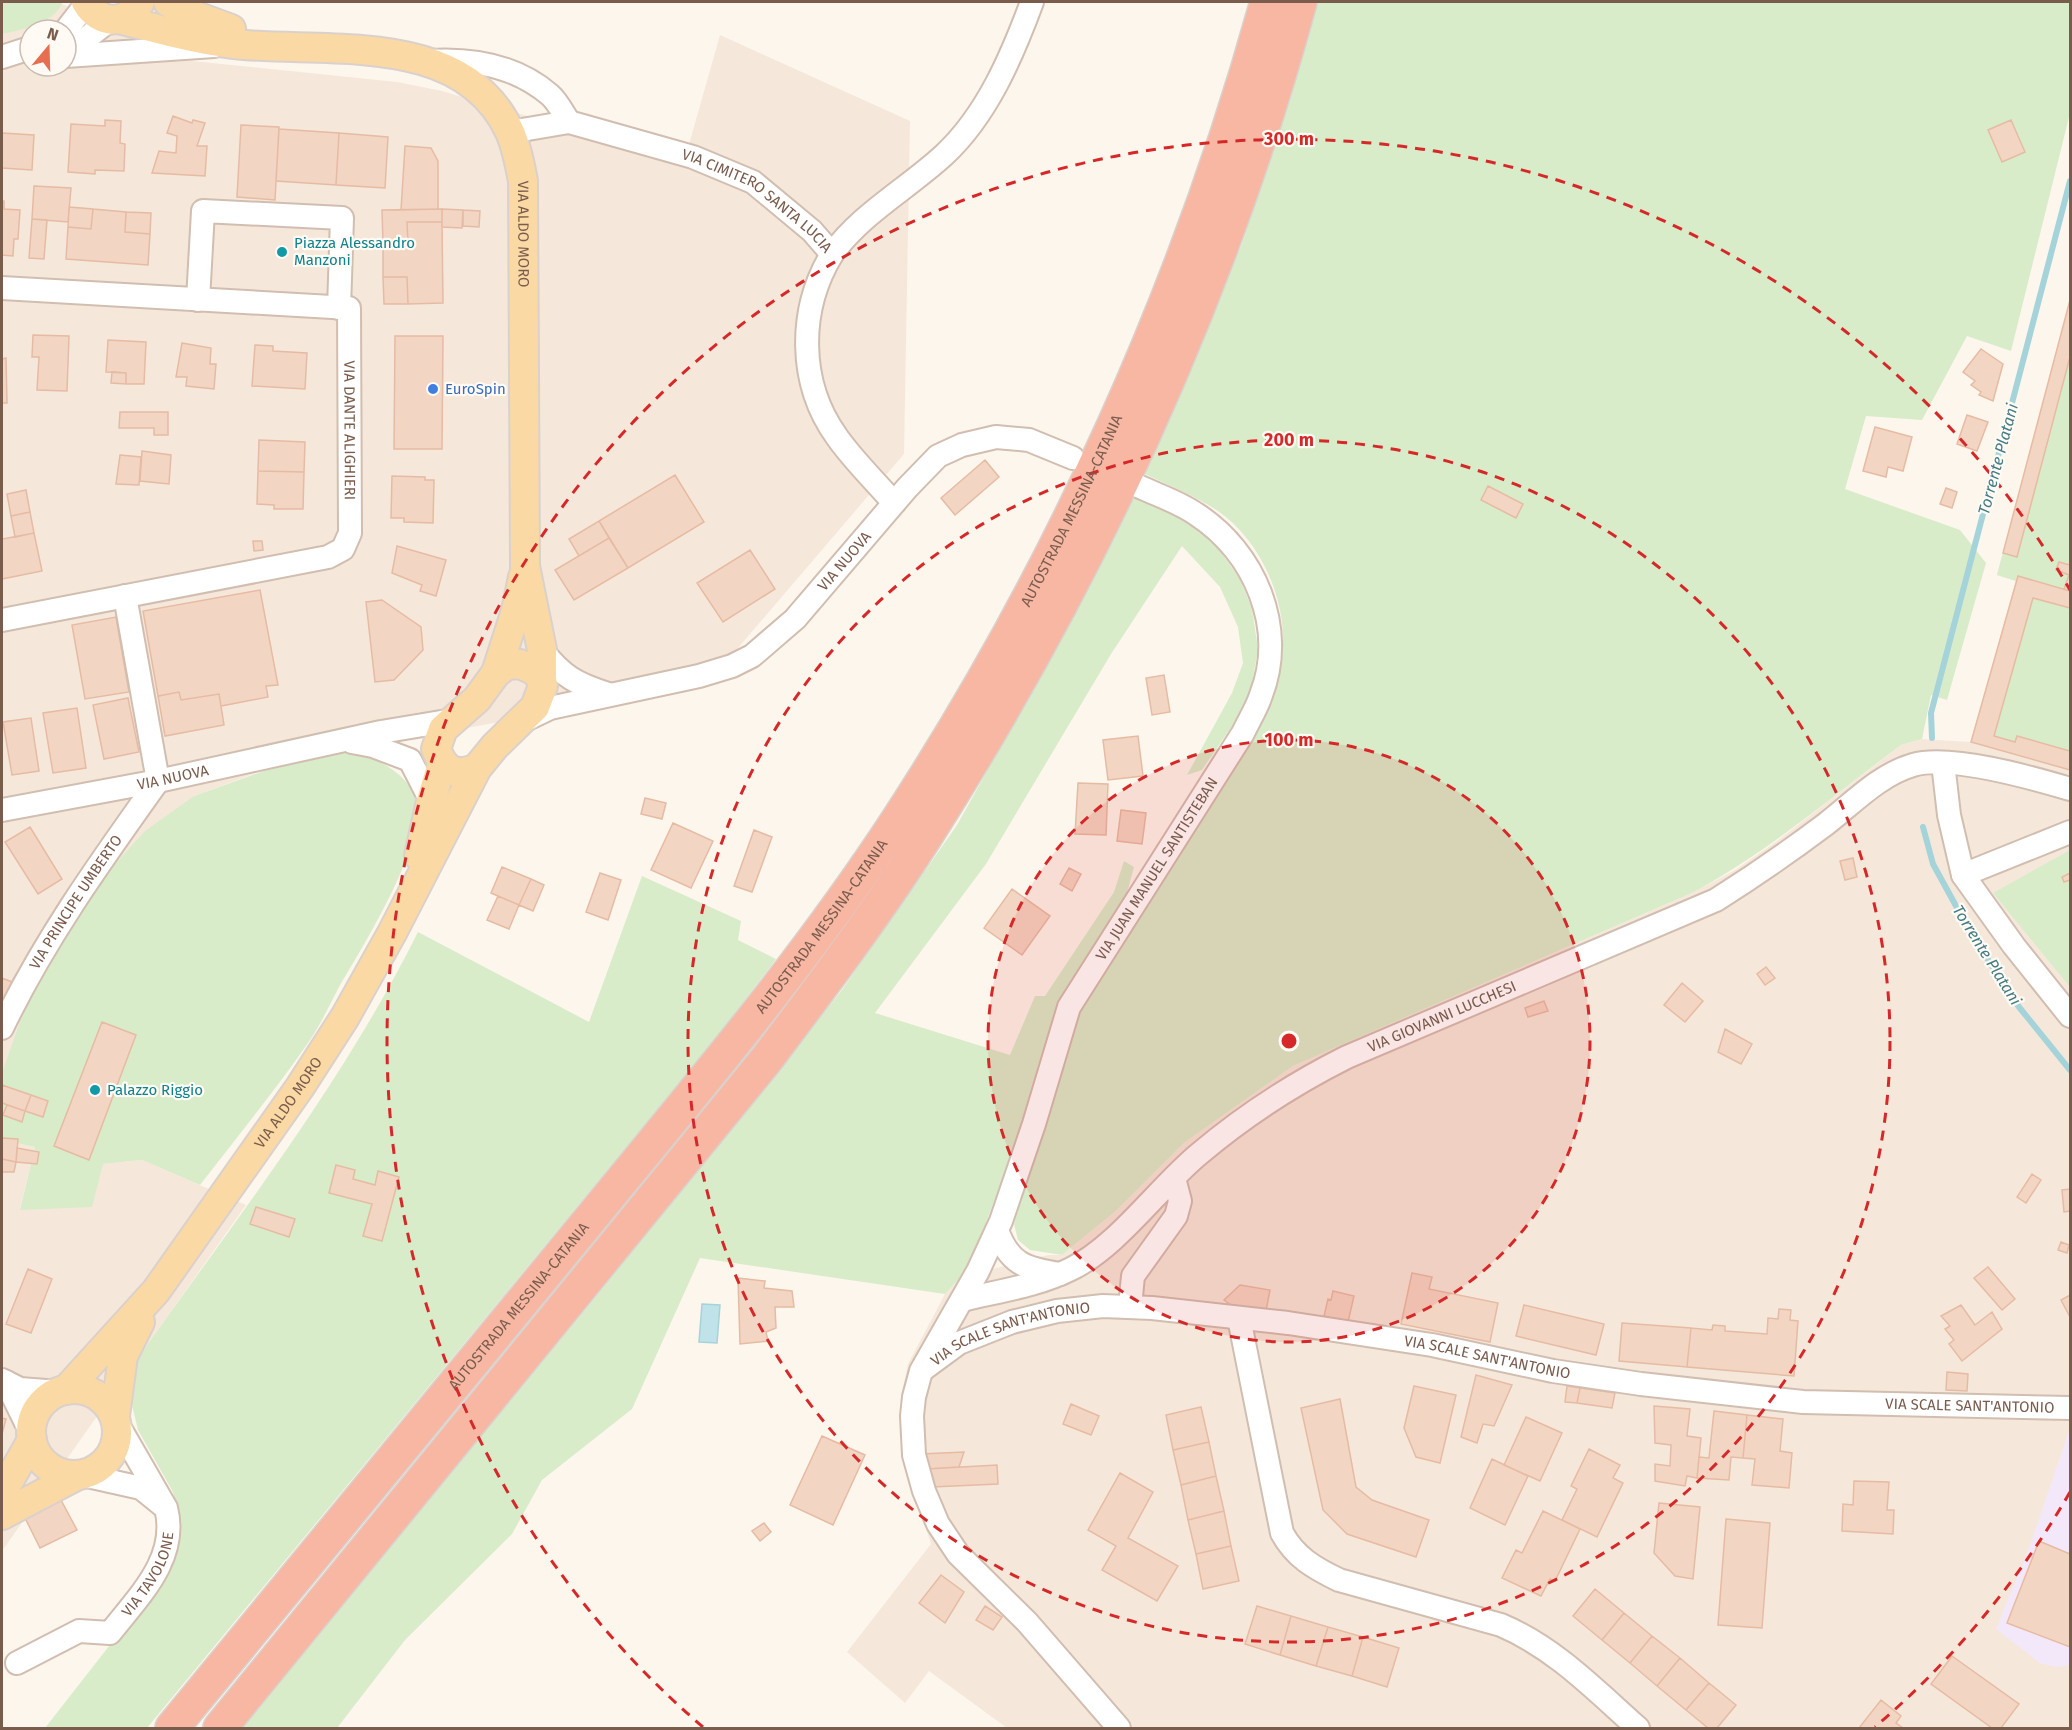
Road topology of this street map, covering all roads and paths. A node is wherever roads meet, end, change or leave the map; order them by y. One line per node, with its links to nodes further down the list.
1 (87, 2): 6 (main road); 7 (street)
2 (168, 2): 10 (main road)
3 (1032, 2): 18 (street)
4 (1267, 2): 67 (highway, AUTOSTRADA MESSINA-CATANIA)
5 (1300, 2): 68 (highway, AUTOSTRADA MESSINA-CATANIA)
6 (124, 14): 8 (street); 9 (main road)
7 (75, 18)
8 (78, 43)
9 (234, 44): 10 (main road); 12 (street)
10 (312, 47): 15 (main road, VIA ALDO MORO)
11 (18, 52): 14 (street)
12 (78, 55)
13 (18, 57): 14 (street)
14 (2, 58)
15 (427, 61): 16 (street); 17 (main road, VIA ALDO MORO)
16 (569, 122): 17 (street, VIA CIMITERO SANTA LUCIA); 18 (street, VIA CIMITERO SANTA LUCIA)
17 (510, 132): 25 (main road, VIA ALDO MORO)
18 (832, 255): 24 (street, VIA CIMITERO SANTA LUCIA)
19 (2, 288): 20 (street)
20 (198, 300): 21 (street); 21 (street)
21 (339, 308): 26 (street, VIA DANTE ALIGHIERI)
22 (1073, 458): 24 (street, VIA NUOVA)
23 (1138, 486): 48 (street, VIA JUAN MANUEL SANTISTEBAN)
24 (894, 503): 30 (street, VIA NUOVA)
25 (525, 566): 28 (main road); 29 (main road)
26 (126, 596): 27 (street, VIA DANTE ALIGHIERI); 38 (street)
27 (2, 620)
28 (548, 667): 29 (main road); 30 (street); 32 (main road)
29 (496, 673): 31 (main road)
30 (609, 694): 32 (street, VIA NUOVA)
31 (453, 720): 33 (street, VIA NUOVA); 36 (main road)
32 (522, 722): 37 (main road)
33 (344, 741): 34 (street); 38 (street, VIA NUOVA)
34 (410, 760): 36 (street); 40 (street)
35 (1943, 763): 39 (street, VIA GIOVANNI LUCCHESI); 43 (street); 47 (street, VIA GIOVANNI LUCCHESI)
36 (442, 764): 37 (main road); 40 (main road)
37 (477, 768): 44 (main road)
38 (158, 781): 41 (street, VIA NUOVA); 46 (street, VIA PRINCIPE UMBERTO)
39 (2070, 789)
40 (431, 801): 44 (main road)
41 (2, 810)
42 (2070, 832): 43 (street)
43 (1963, 875): 45 (street)
44 (405, 904): 50 (main road, VIA ALDO MORO)
45 (2070, 1016)
46 (2, 1028)
47 (1173, 1178): 49 (street, VIA GIOVANNI LUCCHESI); 52 (street)
48 (997, 1230): 49 (street); 51 (street, VIA JUAN MANUEL SANTISTEBAN)
49 (1060, 1274): 51 (street, VIA GIOVANNI LUCCHESI)
50 (156, 1291): 58 (main road); 60 (main road)
51 (962, 1300): 54 (street, VIA JUAN MANUEL SANTISTEBAN)
52 (1130, 1307): 53 (street, VIA SCALE SANT'ANTONIO); 55 (street, VIA SCALE SANT'ANTONIO)
53 (1239, 1318): 59 (street, VIA SCALE SANT'ANTONIO); 70 (street)
54 (936, 1342): 55 (street); 56 (street, VIA JUAN MANUEL SANTISTEBAN)
55 (959, 1343): 56 (street, VIA SCALE SANT'ANTONIO)
56 (921, 1371): 69 (street, VIA JUAN MANUEL SANTISTEBAN)
57 (4, 1381): 58 (street); 61 (street)
58 (62, 1391): 60 (main road); 61 (main road)
59 (2070, 1408)
60 (116, 1420): 62 (main road); 64 (street)
61 (32, 1437): 62 (main road); 63 (main road)
62 (80, 1475): 64 (street); 65 (main road)
63 (2, 1493)
64 (166, 1508): 66 (street, VIA TAVOLONE)
65 (2, 1515)
66 (17, 1663)
67 (172, 1728)
68 (220, 1728)
69 (1119, 1728)
70 (1638, 1728)

